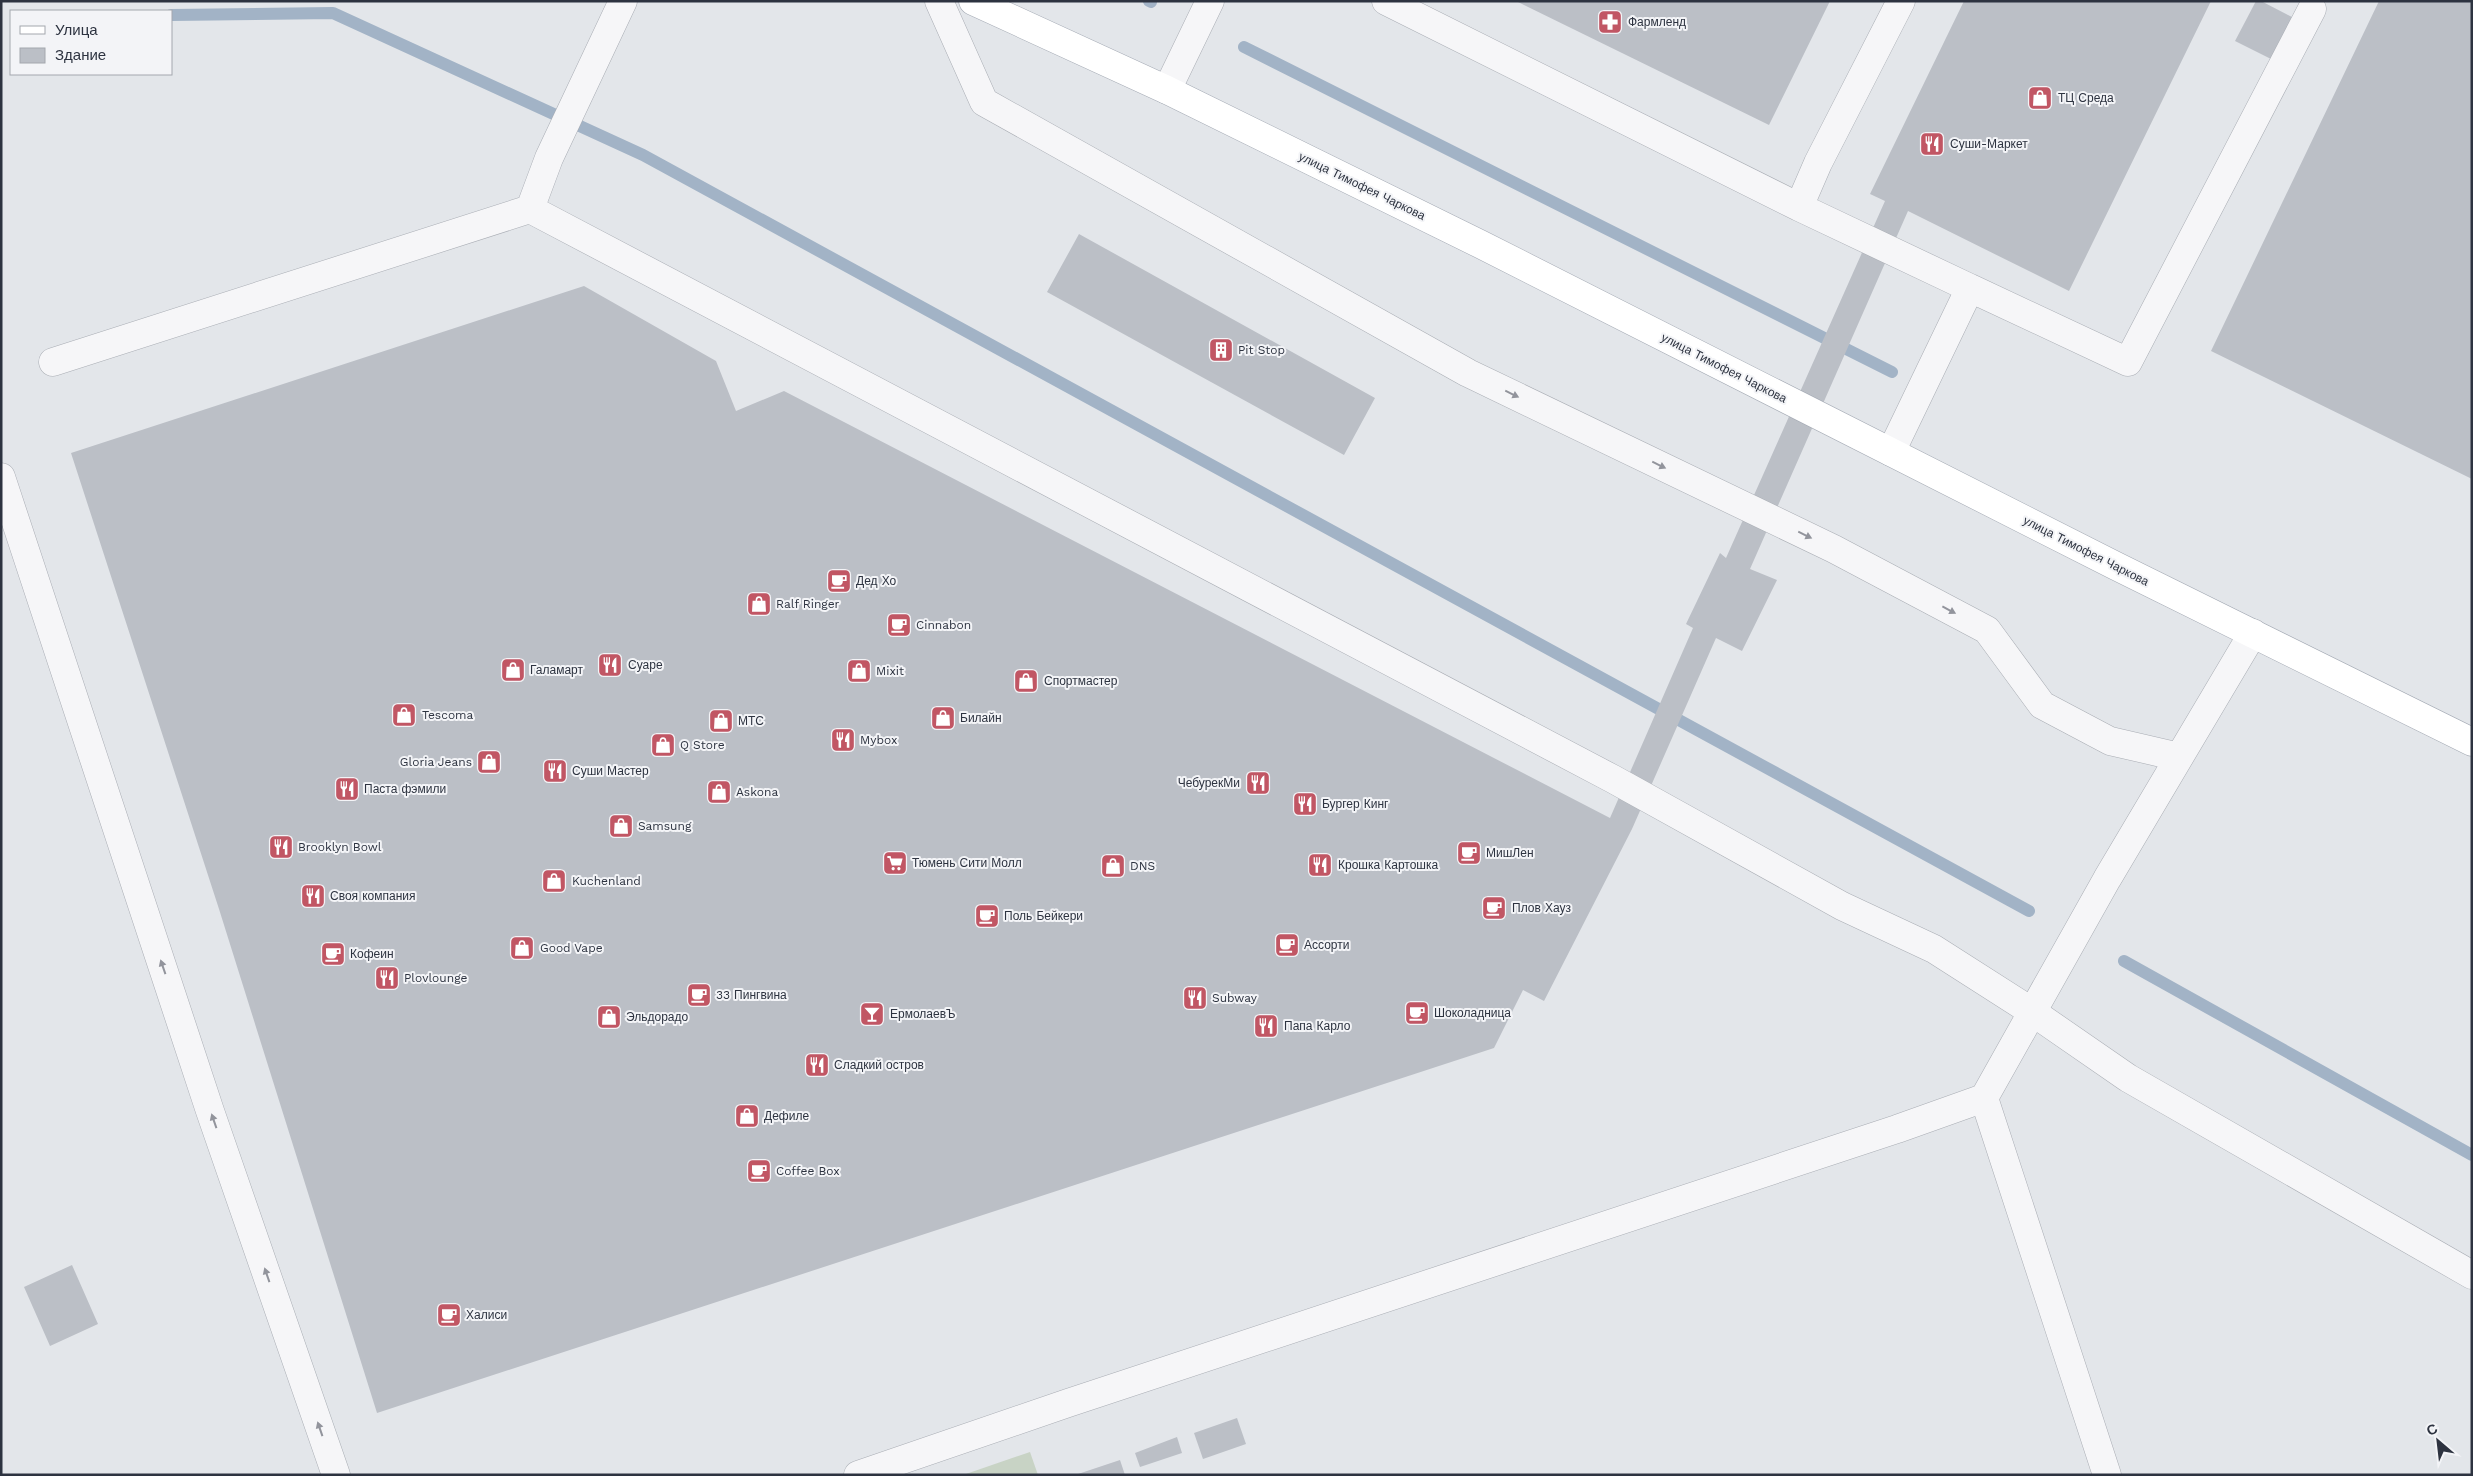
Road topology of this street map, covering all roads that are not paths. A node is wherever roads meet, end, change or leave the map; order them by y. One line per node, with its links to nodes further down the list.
1 (624, 1): 10 (lane)
2 (939, 1): 17 (lane, one-way to 17)
3 (973, 1): 8 (main road, улица Тимофея Чаркова)
4 (1210, 1): 8 (lane)
5 (1386, 1): 9 (lane)
6 (1901, 1): 9 (lane)
7 (2312, 9): 11 (lane)
8 (1167, 90): 13 (main road, улица Тимофея Чаркова)
9 (1799, 207): 11 (lane)
10 (530, 209): 12 (lane); 18 (lane)
11 (1970, 288): 13 (lane)
12 (53, 362)
13 (1891, 452): 15 (main road, улица Тимофея Чаркова)
14 (1, 477): 21 (lane, one-way to 14)
15 (2253, 633): 16 (main road, улица Тимофея Чаркова); 17 (lane)
16 (2472, 742)
17 (2180, 757): 18 (lane)
18 (2031, 1011): 19 (lane); 20 (lane)
19 (1984, 1098): 22 (lane); 23 (lane)
20 (2472, 1275)
21 (336, 1475)
22 (858, 1475)
23 (2107, 1475)

